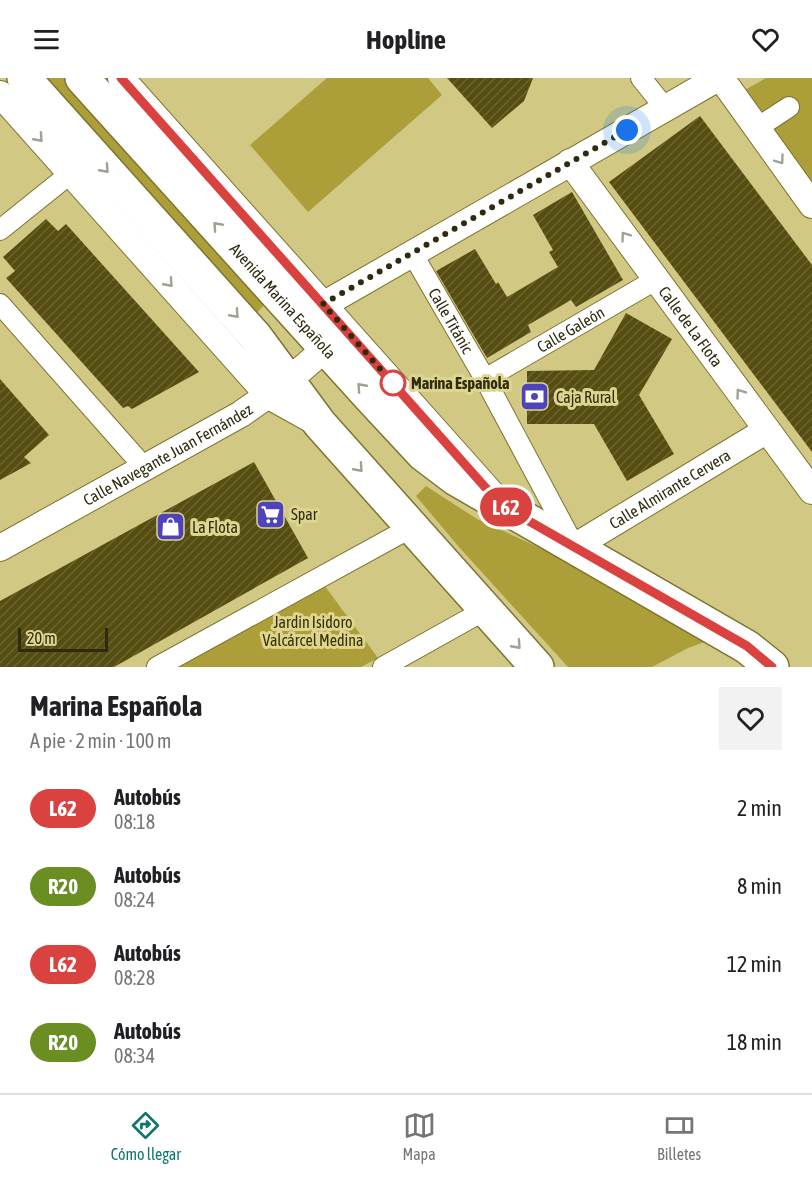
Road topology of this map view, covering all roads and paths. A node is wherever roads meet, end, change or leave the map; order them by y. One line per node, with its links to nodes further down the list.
1 (24, 78): 20 (main road, one-way to 20)
2 (82, 78): 18 (main road, Avenida Marina Española, one-way to 2)
3 (121, 78): 17 (street, Avenida Marina Española)
4 (642, 78): 8 (street)
5 (720, 78): 8 (street); 9 (street)
6 (0, 94): 11 (street, one-way to 11)
7 (789, 107): 9 (street)
8 (665, 108): 10 (street)
9 (757, 128): 12 (street, one-way to 12)
10 (570, 162): 14 (street); 15 (street, Calle de La Flota, one-way to 10)
11 (71, 173): 13 (street); 20 (street, one-way to 20)
12 (812, 205)
13 (0, 230)
14 (412, 253): 17 (street); 19 (street, Calle Titánic)
15 (657, 279): 19 (street, Calle Galeón); 21 (street, Calle de La Flota, one-way to 15)
16 (0, 304): 22 (street)
17 (323, 304): 24 (street, Avenida Marina Española)
18 (326, 348): 20 (street, Calle Navegante Juan Fernández); 24 (main road, Avenida Marina Española, one-way to 18)
19 (485, 380): 26 (street, Calle Titánic)
20 (279, 389): 22 (street, Calle Navegante Juan Fernández); 25 (main road, one-way to 25)
21 (767, 430): 23 (street, Calle de La Flota); 26 (street, Calle Almirante Cervera)
22 (144, 467): 27 (street, Calle Navegante Juan Fernández)
23 (812, 491)
24 (501, 505): 26 (main road, Avenida Marina Española)
25 (412, 527): 28 (main road); 29 (street)
26 (574, 547): 32 (main road, Avenida Marina Española)
27 (0, 548)
28 (485, 610): 30 (street); 31 (main road, one-way to 31)
29 (157, 667)
30 (383, 667)
31 (537, 667)
32 (772, 667)

